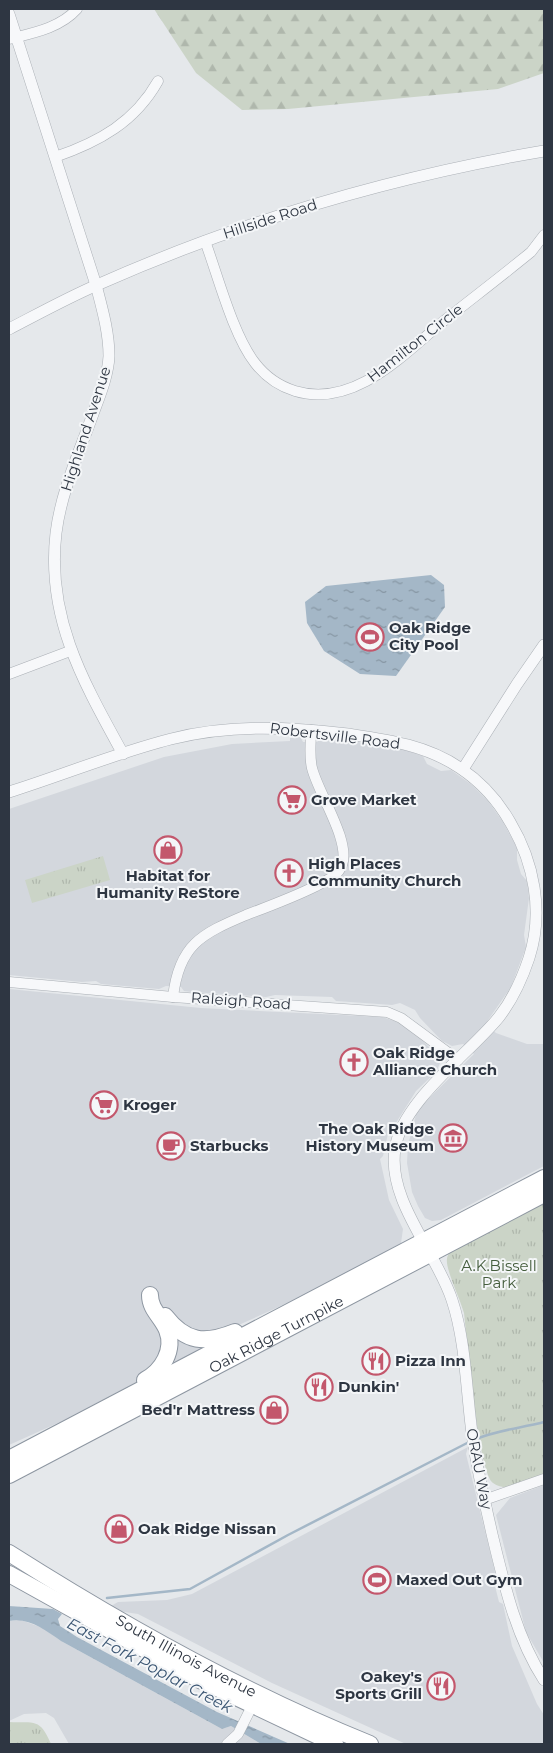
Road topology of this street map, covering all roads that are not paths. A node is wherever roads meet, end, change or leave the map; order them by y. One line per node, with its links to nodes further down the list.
1 (77, 9): 3 (street)
2 (9, 14): 3 (street, Highland Avenue)
3 (12, 38): 6 (street, Highland Avenue)
4 (158, 81): 6 (street)
5 (544, 151): 8 (street, Hillside Road)
6 (55, 157): 9 (street, Highland Avenue)
7 (544, 235): 8 (street, Hamilton Circle)
8 (205, 241): 9 (street, Hillside Road)
9 (96, 285): 10 (street, Hillside Road); 12 (street, Highland Avenue)
10 (9, 329)
11 (544, 645): 16 (street)
12 (70, 651): 13 (street); 15 (street, Highland Avenue)
13 (9, 674)
14 (311, 730): 15 (street, Robertsville Road); 16 (street, Robertsville Road); 19 (street)
15 (123, 754): 17 (street, Robertsville Road)
16 (463, 769): 20 (street, Robertsville Road)
17 (9, 792)
18 (9, 982): 19 (street, Raleigh Road)
19 (173, 997): 20 (street, Raleigh Road)
20 (458, 1060): 23 (street, Robertsville Road)
21 (544, 1178): 23 (highway, Oak Ridge Turnpike)
22 (544, 1194): 23 (highway, Oak Ridge Turnpike)
23 (427, 1247): 24 (highway, Oak Ridge Turnpike); 26 (highway, Oak Ridge Turnpike); 32 (street, ORAU Way)
24 (327, 1293): 25 (highway, Oak Ridge Turnpike); 25 (highway)
25 (76, 1424): 27 (highway); 28 (highway, Oak Ridge Turnpike)
26 (69, 1444): 29 (highway, Oak Ridge Turnpike); 31 (highway)
27 (9, 1451)
28 (9, 1459)
29 (9, 1476)
30 (544, 1479): 32 (street)
31 (9, 1484)
32 (484, 1500): 37 (street, ORAU Way)
33 (9, 1543): 36 (highway)
34 (9, 1553): 36 (highway, South Illinois Avenue)
35 (9, 1574): 38 (highway, South Illinois Avenue)
36 (60, 1585): 41 (highway, South Illinois Avenue)
37 (544, 1680)
38 (250, 1711): 39 (street); 40 (highway, South Illinois Avenue)
39 (227, 1744)
40 (336, 1744)
41 (370, 1744)

